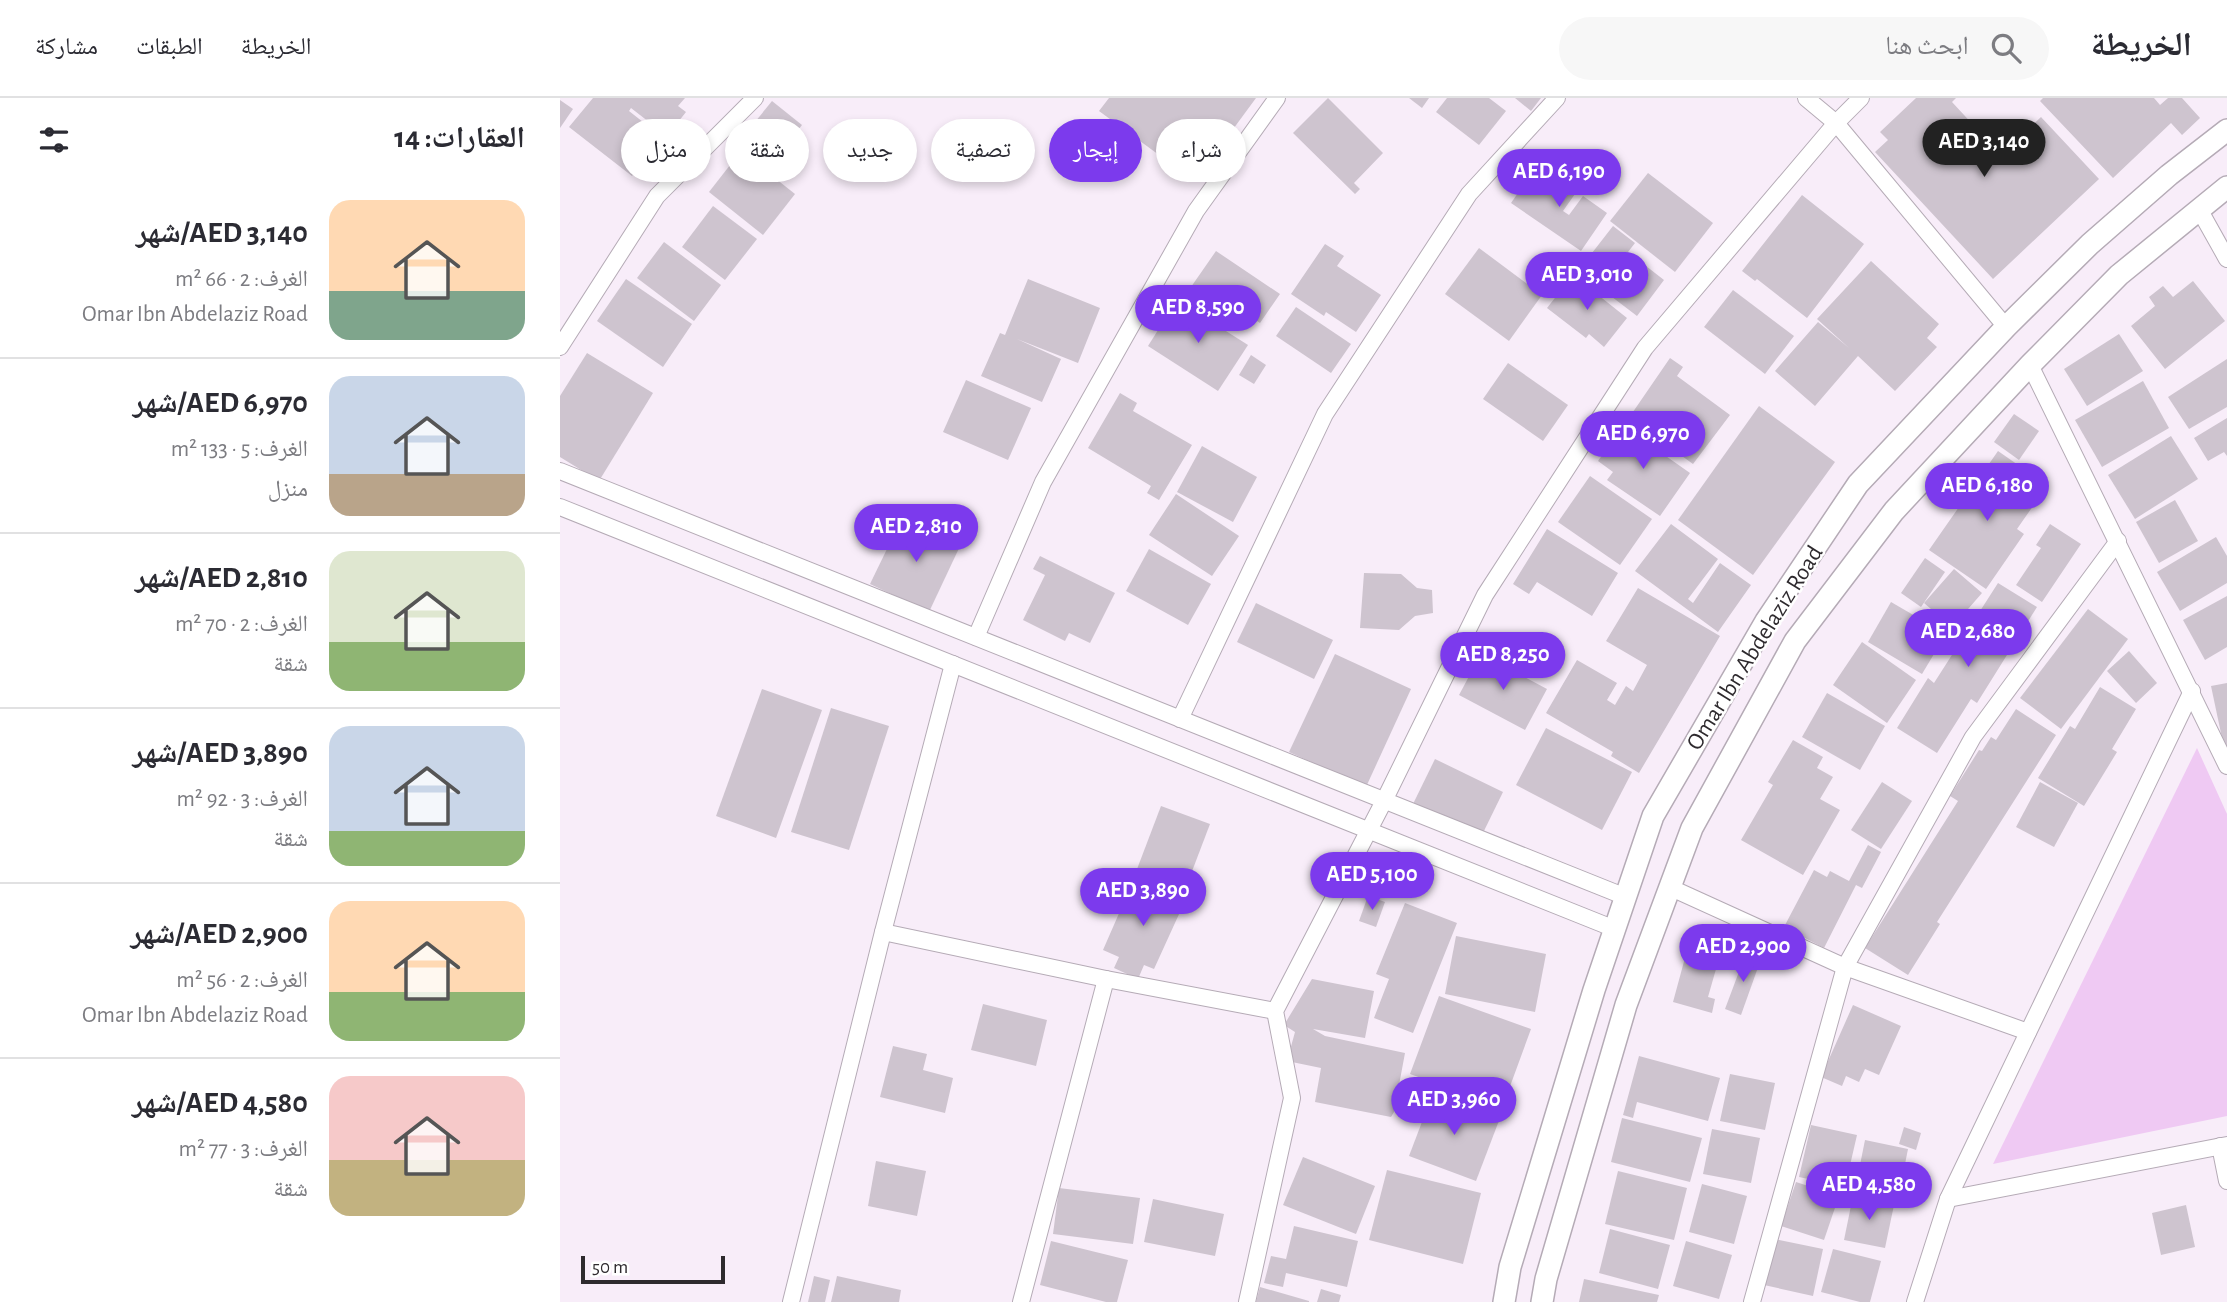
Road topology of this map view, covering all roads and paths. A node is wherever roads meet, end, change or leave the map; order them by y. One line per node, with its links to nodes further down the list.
1 (755, 98): 12 (street)
2 (1277, 98): 17 (street)
3 (1556, 98): 20 (street)
4 (1807, 98): 6 (street)
5 (1861, 98): 6 (street)
6 (1836, 123): 11 (street); 22 (street)
7 (2227, 130): 11 (main road, Omar Ibn Abdelaziz Road)
8 (2227, 187): 9 (main road, Omar Ibn Abdelaziz Road)
9 (2199, 209): 10 (street); 13 (main road, Omar Ibn Abdelaziz Road)
10 (2227, 259)
11 (2006, 327): 25 (main road, Omar Ibn Abdelaziz Road)
12 (560, 347)
13 (2030, 365): 16 (street); 24 (main road, Omar Ibn Abdelaziz Road)
14 (560, 471): 17 (street)
15 (560, 507): 18 (street)
16 (2118, 541): 19 (street); 28 (street)
17 (976, 638): 20 (street)
18 (953, 664): 23 (street); 27 (street)
19 (2192, 691): 21 (street); 31 (street)
20 (1180, 719): 22 (street)
21 (2227, 766)
22 (1384, 801): 23 (street); 25 (street)
23 (1369, 830): 26 (street); 30 (street)
24 (1669, 887): 28 (street); 39 (main road, Omar Ibn Abdelaziz Road)
25 (1626, 897): 26 (main road, Omar Ibn Abdelaziz Road)
26 (1615, 929): 38 (main road, Omar Ibn Abdelaziz Road)
27 (883, 932): 29 (street); 35 (street)
28 (1845, 967): 31 (street); 40 (street)
29 (1106, 979): 30 (street); 36 (street)
30 (1275, 1011): 37 (street)
31 (2028, 1032): 34 (street)
32 (2223, 1145): 33 (street); 34 (street)
33 (2227, 1181)
34 (1948, 1199): 41 (street)
35 (791, 1302)
36 (1021, 1302)
37 (1247, 1302)
38 (1504, 1302)
39 (1542, 1302)
40 (1752, 1302)
41 (1915, 1302)

